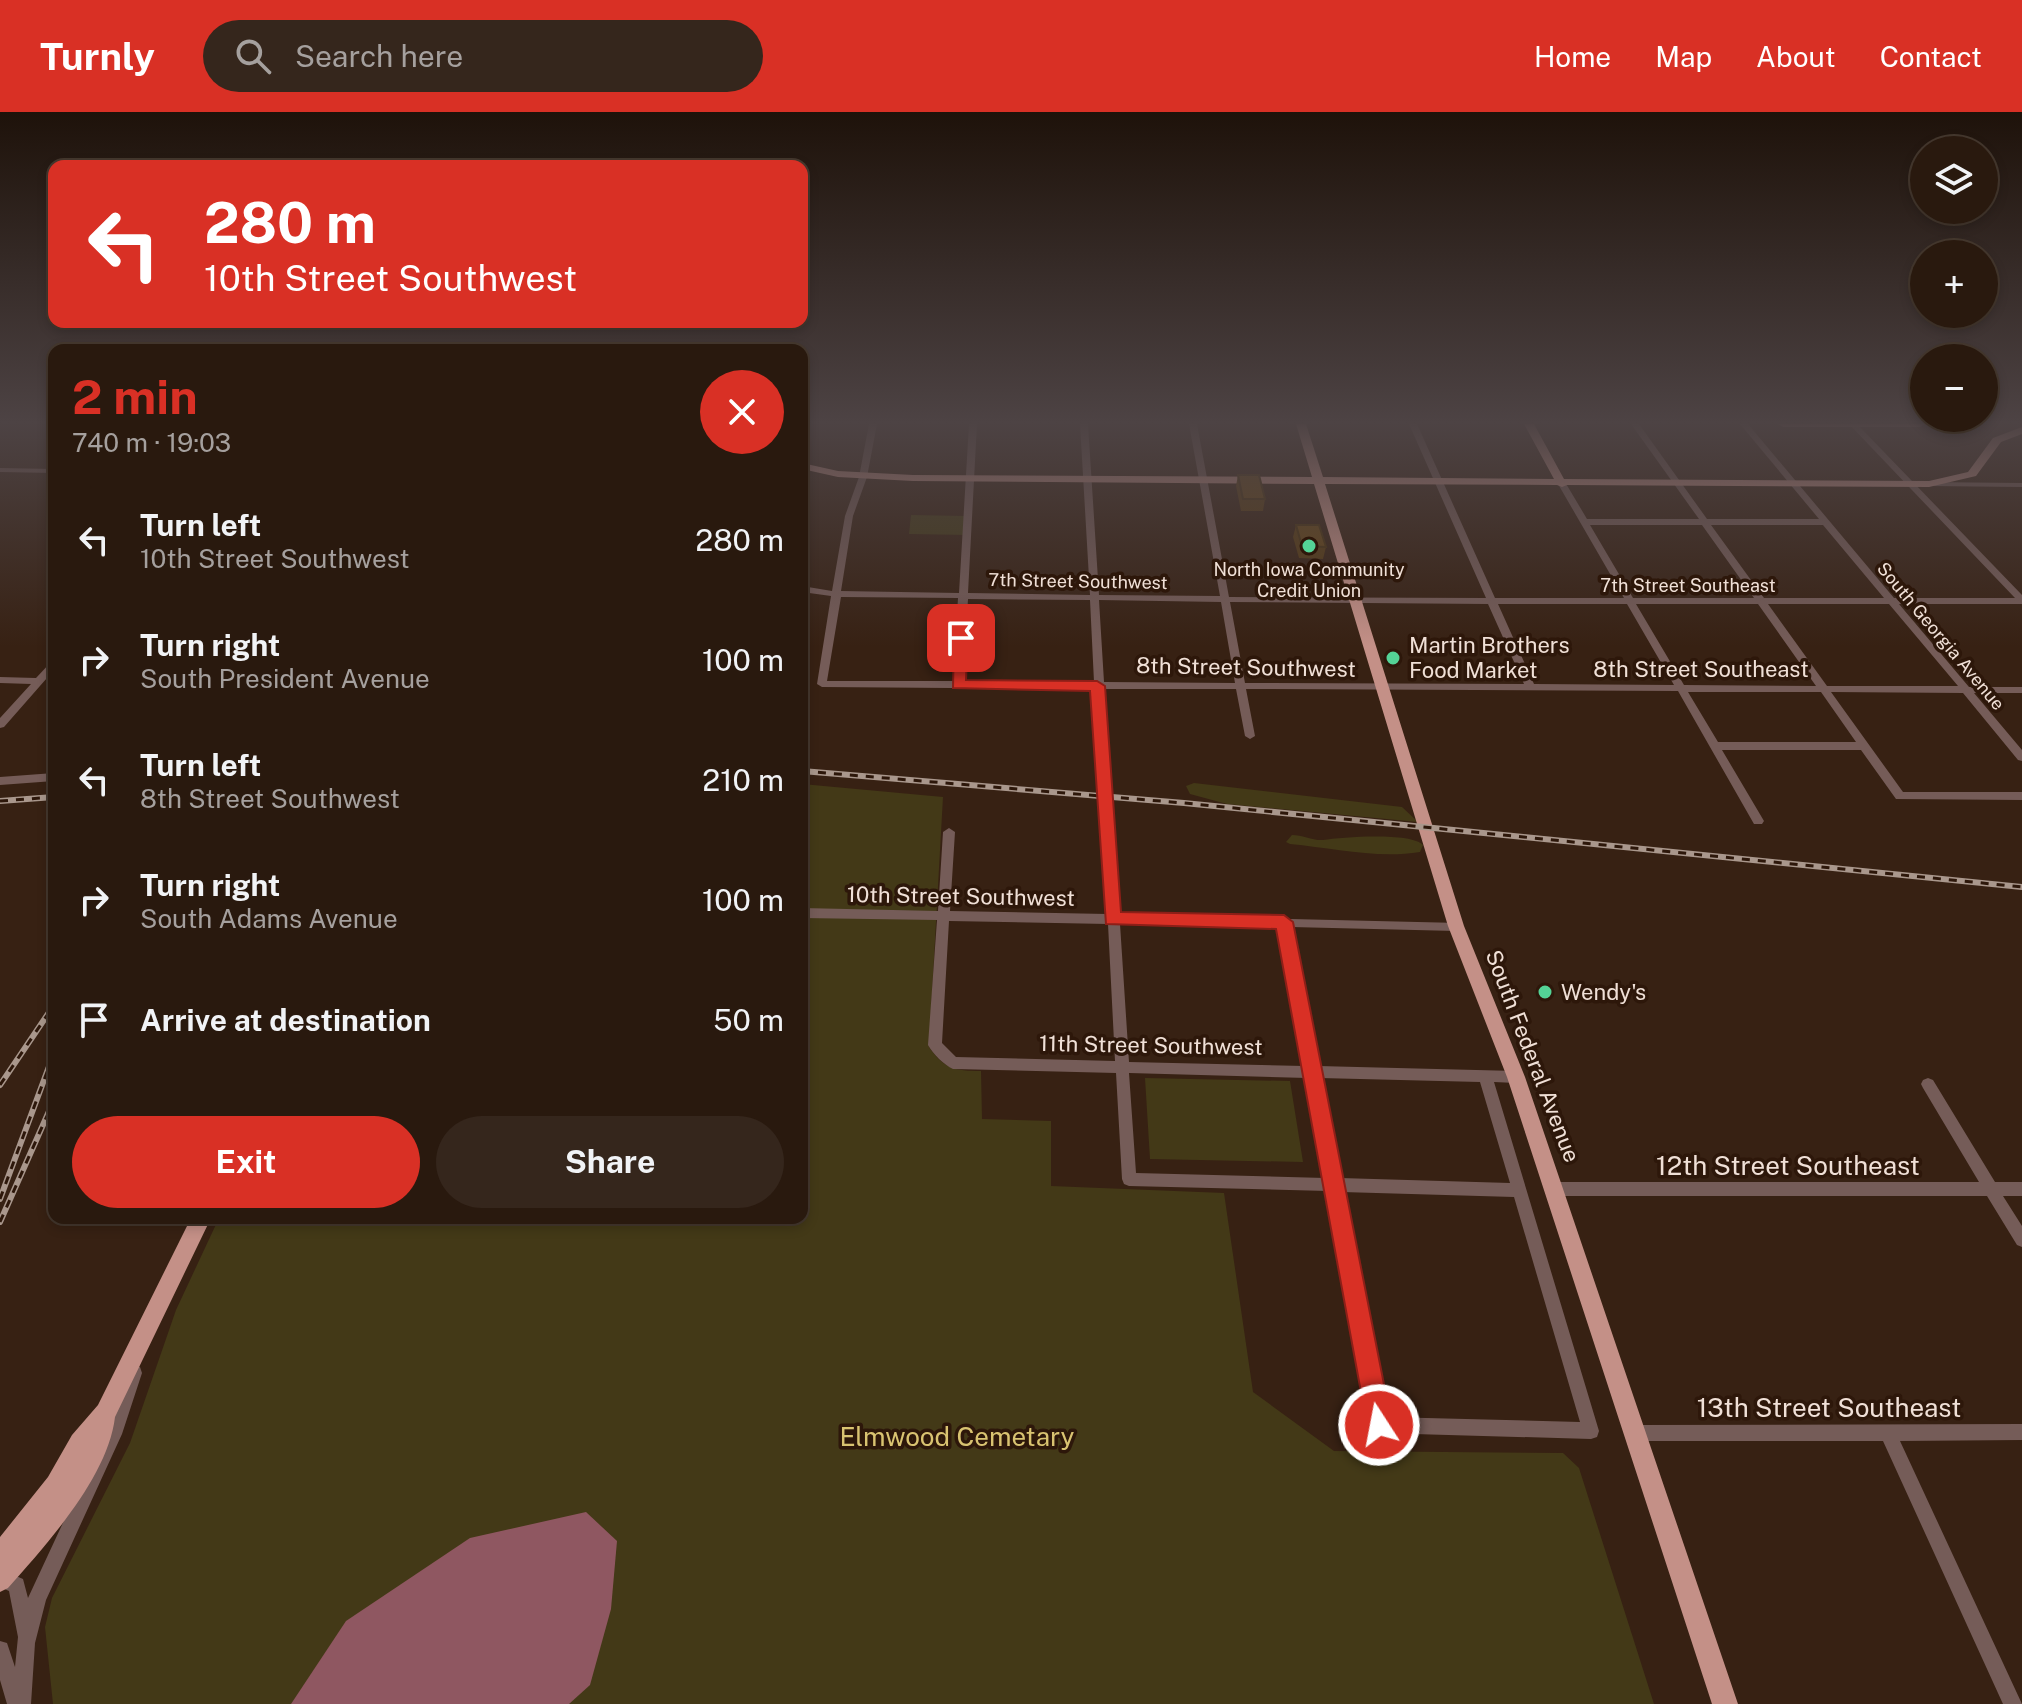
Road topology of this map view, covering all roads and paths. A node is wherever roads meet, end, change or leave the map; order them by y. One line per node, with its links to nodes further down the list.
1 (855, 498): 15 (street)
2 (968, 498): 16 (street)
3 (1088, 498): 17 (street)
4 (1207, 498): 18 (street)
5 (1323, 498): 19 (main road, South Federal Avenue)
6 (1447, 498): 20 (street)
7 (1570, 498): 11 (street)
8 (1690, 498): 12 (street)
9 (1807, 498): 13 (street, South Georgia Avenue)
10 (1925, 498): 24 (street)
11 (1584, 522): 12 (street); 21 (street)
12 (1706, 522): 13 (street); 22 (street)
13 (1825, 522): 23 (street, South Georgia Avenue)
14 (808, 590): 15 (street, 7th Street Southwest)
15 (835, 594): 16 (street, 7th Street Southwest); 29 (street, 8th Street Southwest)
16 (963, 596): 17 (street, 7th Street Southwest); 29 (street)
17 (1092, 597): 18 (street, 7th Street Southwest); 30 (street)
18 (1224, 599): 19 (street, 7th Street Southwest); 31 (street)
19 (1353, 601): 20 (street, 7th Street Southeast); 32 (main road, South Federal Avenue)
20 (1493, 601): 21 (street, 7th Street Southeast); 33 (street)
21 (1630, 601): 22 (street, 7th Street Southeast); 34 (street)
22 (1761, 601): 23 (street, 7th Street Southeast); 35 (street)
23 (1892, 601): 24 (street, 7th Street Southeast); 36 (street, South Georgia Avenue)
24 (2022, 601)
25 (48, 671): 27 (street)
26 (0, 680): 27 (street)
27 (40, 680): 28 (street); 38 (street)
28 (48, 680)
29 (958, 685): 30 (street, 8th Street Southwest)
30 (1097, 686): 31 (street, 8th Street Southwest); 50 (street)
31 (1241, 687): 32 (street, 8th Street Southwest); 39 (street)
32 (1381, 688): 33 (street, 8th Street Southeast); 52 (main road, South Federal Avenue)
33 (1531, 689): 34 (street, 8th Street Southeast)
34 (1680, 689): 35 (street, 8th Street Southeast); 40 (street)
35 (1824, 689): 36 (street, 8th Street Southeast); 41 (street)
36 (1966, 690): 37 (street, 8th Street Southeast); 42 (street, South Georgia Avenue)
37 (2022, 690)
38 (0, 725)
39 (1250, 736)
40 (1715, 746): 41 (street); 46 (street)
41 (1864, 746): 45 (street)
42 (2022, 757)
43 (48, 777): 44 (street)
44 (0, 781)
45 (2022, 796)
46 (1758, 821)
47 (949, 832): 49 (street)
48 (808, 913): 49 (street, 10th Street Southwest)
49 (943, 916): 50 (street, 10th Street Southwest); 53 (street, 11th Street Southwest)
50 (1112, 919): 51 (street, 10th Street Southwest); 53 (street)
51 (1284, 922): 52 (street, 10th Street Southwest); 54 (street)
52 (1456, 926): 56 (main road, South Federal Avenue)
53 (1122, 1066): 54 (street, 11th Street Southwest); 58 (street)
54 (1310, 1070): 55 (street, 11th Street Southwest); 58 (street)
55 (1485, 1076): 56 (street, 11th Street Southwest); 62 (street)
56 (1516, 1077): 59 (main road, South Federal Avenue)
57 (1928, 1084): 60 (street)
58 (1334, 1186): 62 (street); 62 (street)
59 (1555, 1189): 60 (street, 12th Street Southeast); 67 (main road, South Federal Avenue)
60 (1991, 1189): 61 (street, 12th Street Southeast); 64 (street)
61 (2022, 1189)
62 (1519, 1190)
63 (198, 1224): 65 (main road)
64 (2022, 1240)
65 (158, 1303): 69 (main road); 70 (street)
66 (2022, 1432): 68 (street, 13th Street Southeast)
67 (1637, 1433): 68 (street, 13th Street Southeast); 73 (main road, South Federal Avenue)
68 (1888, 1433): 74 (street)
69 (0, 1573): 70 (street)
70 (26, 1643): 72 (street)
71 (0, 1650): 72 (street)
72 (19, 1704)
73 (1725, 1704)
74 (2013, 1704)

